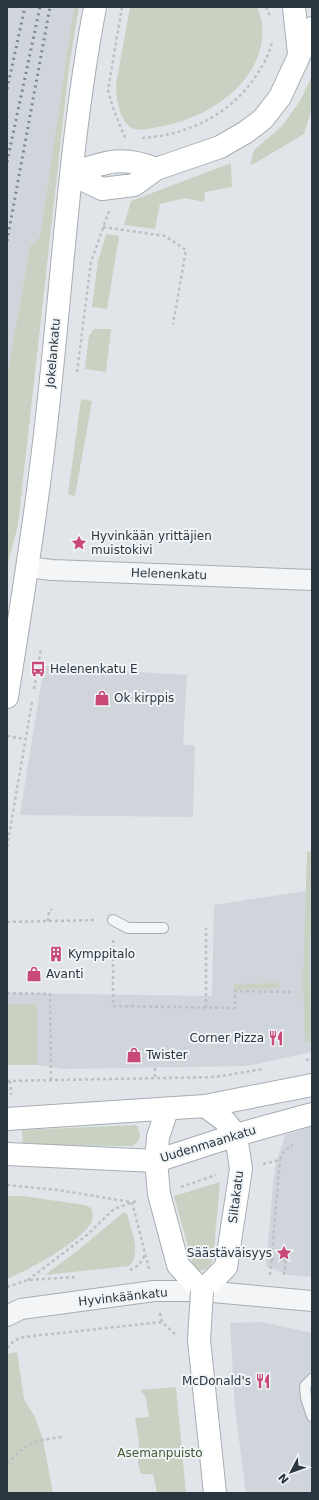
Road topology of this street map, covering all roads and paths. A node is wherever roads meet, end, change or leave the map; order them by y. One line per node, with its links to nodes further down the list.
1 (122, 7): 9 (path)
2 (266, 7): 5 (path)
3 (294, 7): 8 (street)
4 (94, 12): 11 (street, Jokelankatu)
5 (271, 18)
6 (312, 28): 8 (street)
7 (272, 36): 10 (path)
8 (299, 55): 11 (street)
9 (132, 139)
10 (139, 139)
11 (71, 174): 14 (street, Jokelankatu)
12 (103, 227): 13 (path)
13 (173, 324)
14 (27, 567): 15 (street, Helenenkatu); 16 (street, Jokelankatu)
15 (312, 580)
16 (7, 698)
17 (7, 736): 18 (path)
18 (25, 739)
19 (52, 909): 21 (path)
20 (113, 920): 21 (path); 23 (lane); 27 (path)
21 (48, 921): 22 (path)
22 (7, 922)
23 (163, 928)
24 (206, 928): 27 (path)
25 (295, 992): 27 (path)
26 (7, 993): 31 (path)
27 (206, 1008)
28 (155, 1068): 30 (path)
29 (267, 1068): 30 (path)
30 (155, 1078): 31 (path)
31 (51, 1080): 32 (path)
32 (7, 1082)
33 (312, 1085): 34 (street)
34 (205, 1106): 35 (street); 38 (street)
35 (167, 1110): 37 (street); 42 (street)
36 (312, 1114): 38 (street, Uudenmaankatu)
37 (7, 1119)
38 (236, 1135): 42 (street, Uudenmaankatu); 58 (street, Siltakatu)
39 (296, 1143): 41 (path)
40 (7, 1154): 42 (street, Uudenmaankatu)
41 (280, 1160): 43 (path); 50 (path)
42 (156, 1161): 58 (street)
43 (257, 1165)
44 (220, 1173): 46 (path)
45 (7, 1185): 47 (path)
46 (179, 1187)
47 (132, 1202): 48 (path); 55 (path)
48 (146, 1253): 52 (path); 57 (path)
49 (286, 1254): 51 (path)
50 (271, 1259): 51 (path); 59 (path)
51 (286, 1260): 54 (path)
52 (127, 1271)
53 (81, 1276): 55 (path)
54 (283, 1279)
55 (28, 1280): 56 (path)
56 (7, 1287)
57 (154, 1291): 58 (street, Hyvinkäänkatu); 61 (street, Hyvinkäänkatu); 62 (path)
58 (202, 1291): 59 (street, Hyvinkäänkatu); 63 (street, bridge)
59 (267, 1296): 60 (street, Hyvinkäänkatu)
60 (312, 1301)
61 (7, 1316)
62 (162, 1322): 63 (path); 64 (path)
63 (199, 1340): 69 (street, bridge)
64 (7, 1348)
65 (312, 1379): 66 (lane)
66 (312, 1416)
67 (62, 1437): 68 (path)
68 (7, 1464)
69 (215, 1493)

